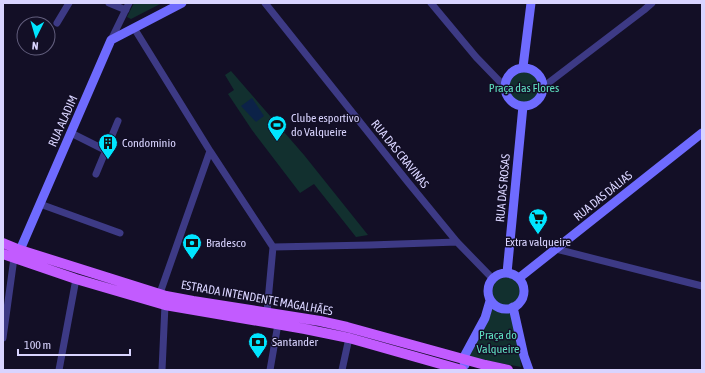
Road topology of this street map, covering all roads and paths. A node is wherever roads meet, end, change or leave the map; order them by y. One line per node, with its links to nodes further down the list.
1 (68, 3): 9 (street)
2 (109, 3): 8 (street)
3 (265, 3): 24 (street, RUA DAS CRAVINAS)
4 (431, 3): 13 (street)
5 (531, 3): 12 (street)
6 (652, 3): 14 (street)
7 (178, 4): 10 (street)
8 (128, 6): 11 (street, RUA ALADIM)
9 (58, 23)
10 (134, 28): 11 (street); 20 (street)
11 (111, 40): 17 (street, RUA ALADIM)
12 (522, 67): 13 (street); 14 (street)
13 (504, 86): 15 (street)
14 (543, 87): 15 (street)
15 (523, 106): 30 (street, RUA DAS ROSAS)
16 (118, 121): 19 (street)
17 (71, 133): 19 (street); 22 (street, RUA ALADIM)
18 (702, 133): 27 (street, RUA DAS DÁLIAS)
19 (105, 150): 21 (street)
20 (210, 151): 26 (street); 35 (street)
21 (96, 174)
22 (40, 204): 23 (street); 29 (street, RUA ALADIM)
23 (120, 233)
24 (457, 242): 26 (street); 31 (street, RUA DAS CRAVINAS)
25 (3, 243): 29 (main road, ESTRADA INTENDENTE MAGALHÃES)
26 (273, 248): 39 (street)
27 (556, 250): 32 (street, RUA DAS DÁLIAS); 34 (street)
28 (3, 254): 29 (main road, ESTRADA INTENDENTE MAGALHÃES)
29 (17, 254): 33 (main road, ESTRADA INTENDENTE MAGALHÃES); 35 (main road, ESTRADA INTENDENTE MAGALHÃES); 41 (street)
30 (507, 272): 31 (street); 32 (street)
31 (492, 278): 36 (street)
32 (519, 278): 38 (street)
33 (76, 279): 37 (main road, ESTRADA INTENDENTE MAGALHÃES); 44 (street)
34 (702, 286)
35 (160, 293): 39 (main road, ESTRADA INTENDENTE MAGALHÃES)
36 (490, 301): 38 (street); 43 (street)
37 (165, 305): 40 (main road, ESTRADA INTENDENTE MAGALHÃES); 45 (street)
38 (514, 307): 51 (street)
39 (267, 312): 43 (main road, ESTRADA INTENDENTE MAGALHÃES)
40 (278, 324): 42 (main road, ESTRADA INTENDENTE MAGALHÃES); 46 (street)
41 (3, 338)
42 (349, 338): 47 (street); 48 (main road, ESTRADA INTENDENTE MAGALHÃES)
43 (464, 359): 49 (street); 50 (main road, ESTRADA INTENDENTE MAGALHÃES)
44 (59, 370)
45 (162, 370)
46 (270, 370)
47 (342, 370)
48 (462, 370)
49 (467, 370)
50 (508, 370)
51 (530, 370)

